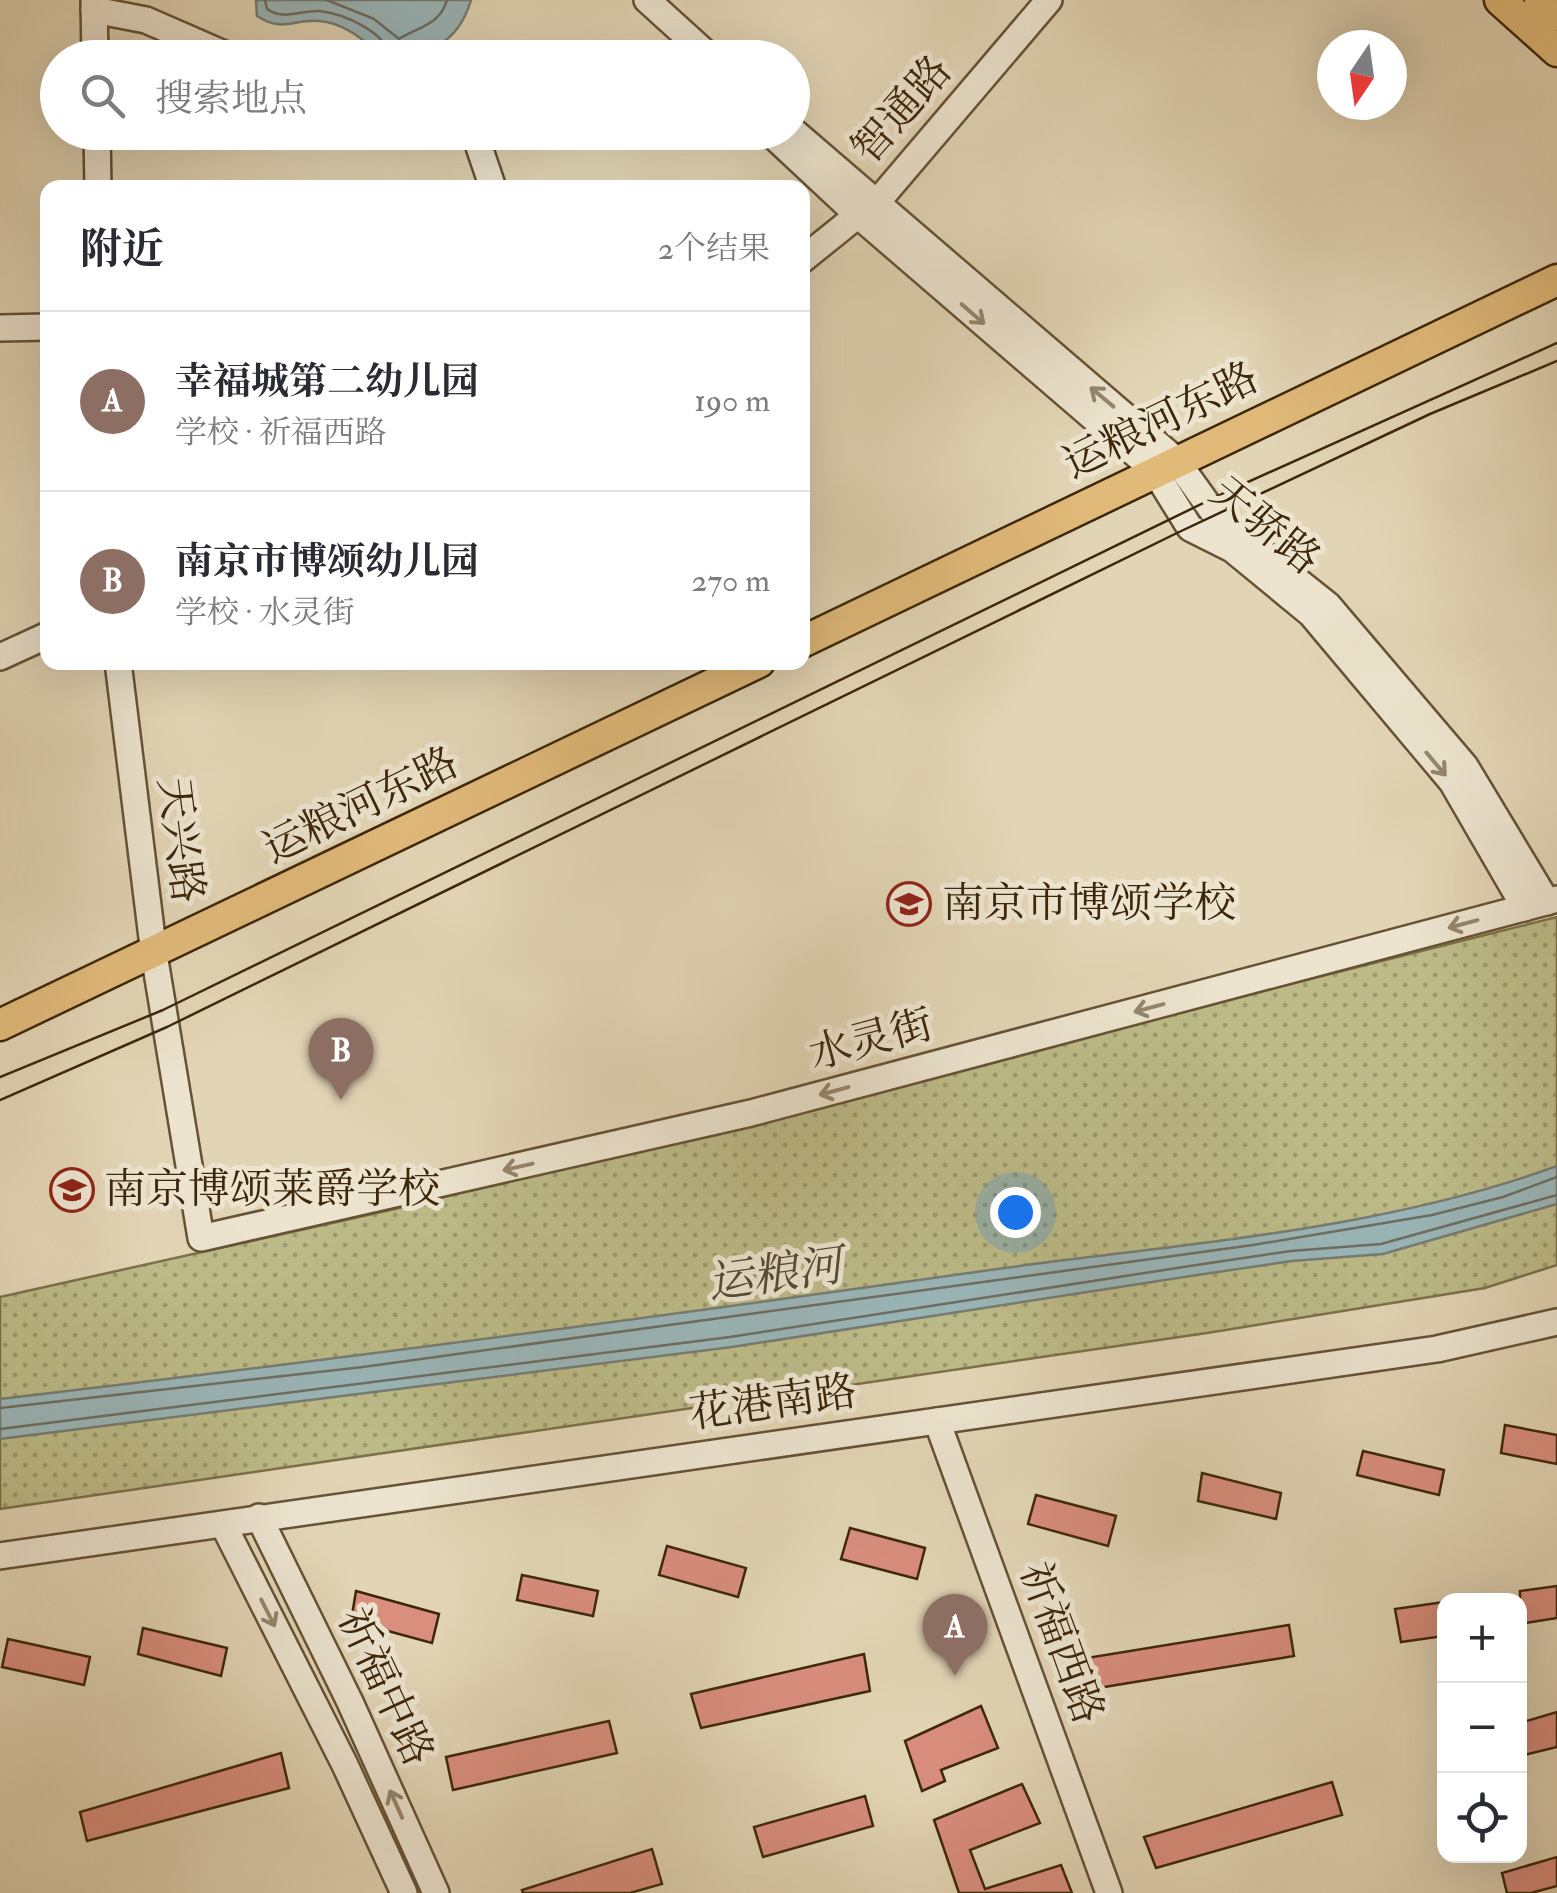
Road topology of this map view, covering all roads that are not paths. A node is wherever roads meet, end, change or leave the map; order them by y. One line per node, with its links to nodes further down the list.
1 (626, 0): 10 (street)
2 (647, 0): 11 (street)
3 (1049, 0): 19 (street, 智通路)
4 (1500, 0): 12 (main road)
5 (1540, 0): 7 (main road)
6 (94, 5): 8 (street); 9 (street)
7 (1557, 15)
8 (95, 40)
9 (192, 40)
10 (669, 40)
11 (691, 40)
12 (1557, 50)
13 (810, 149): 19 (street, 天骄路)
14 (97, 150): 17 (street)
15 (480, 150): 18 (street)
16 (792, 150): 19 (street, 天骄路)
17 (98, 180)
18 (489, 180)
19 (866, 209): 20 (street, 智通路); 24 (street, 天骄路)
20 (810, 254)
21 (1557, 280): 24 (main road, 运粮河东路)
22 (40, 327): 23 (street)
23 (0, 328)
24 (1165, 465): 25 (main road, 运粮河东路); 30 (street, 天骄路)
25 (810, 638)
26 (40, 639): 27 (street)
27 (0, 657)
28 (119, 670): 31 (street, 天兴路)
29 (742, 670): 31 (main road, 运粮河东路)
30 (1543, 903): 33 (street, 水灵街, one-way to 33)
31 (154, 954): 32 (main road, 运粮河东路); 33 (street, 天兴路)
32 (0, 1025)
33 (201, 1238)
34 (1557, 1322): 35 (street, 花港南路)
35 (937, 1420): 36 (street, 花港南路); 41 (street, 祈福西路)
36 (259, 1517): 37 (street, 花港南路); 40 (street, 祈福中路, one-way to 36)
37 (224, 1526): 38 (street, 花港南路); 39 (street, 祈福中路, one-way to 39)
38 (0, 1556)
39 (404, 1893)
40 (436, 1893)
41 (1109, 1893)

